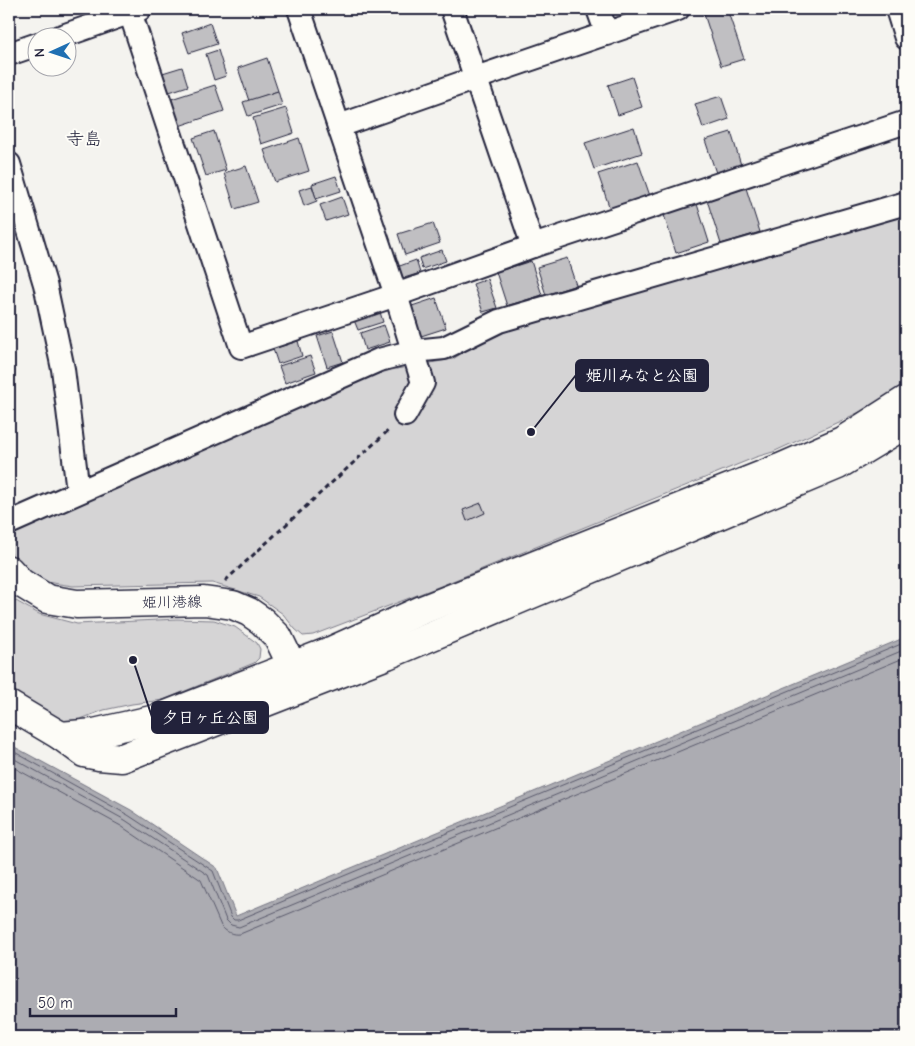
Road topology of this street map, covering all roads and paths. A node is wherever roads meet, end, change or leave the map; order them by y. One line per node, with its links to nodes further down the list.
1 (299, 9): 14 (street)
2 (452, 9): 12 (street)
3 (598, 9): 8 (street)
4 (678, 9): 8 (street)
5 (897, 9): 9 (street)
6 (133, 10): 7 (street); 18 (street)
7 (78, 30)
8 (606, 34): 12 (street)
9 (906, 38)
10 (28, 47): 11 (street)
11 (9, 54)
12 (476, 78): 14 (street); 17 (street)
13 (906, 122): 17 (street)
14 (339, 126): 18 (street)
15 (9, 164): 23 (street)
16 (906, 203): 19 (street)
17 (533, 246): 18 (street)
18 (396, 295): 19 (street)
19 (414, 352): 21 (street); 23 (street)
20 (906, 400): 27 (street)
21 (405, 415): 26 (path)
22 (906, 424): 27 (street)
23 (78, 492): 24 (street)
24 (9, 523)
25 (9, 570): 26 (street, 姫川港線)
26 (204, 600): 27 (street, 姫川港線)
27 (296, 678): 28 (street)
28 (9, 705)

